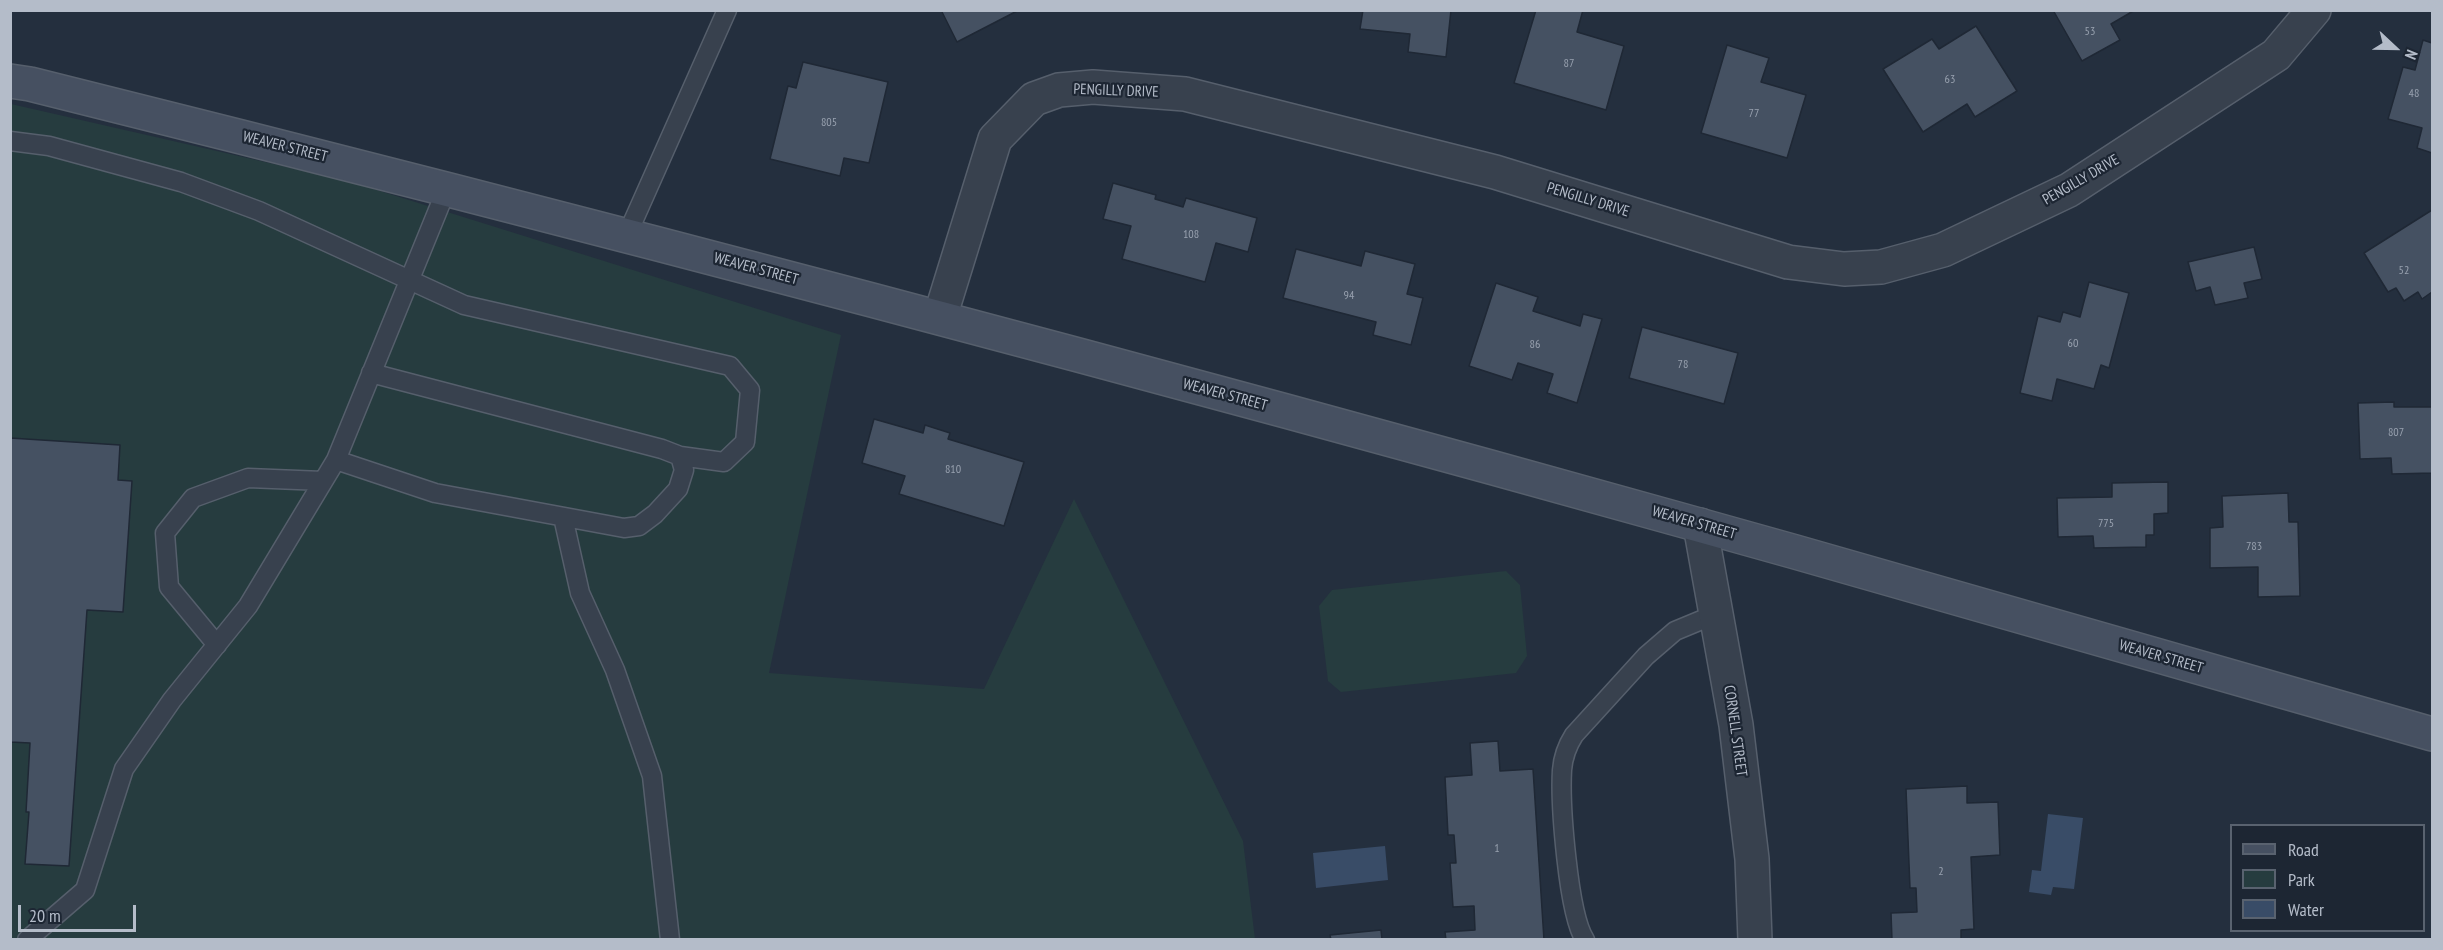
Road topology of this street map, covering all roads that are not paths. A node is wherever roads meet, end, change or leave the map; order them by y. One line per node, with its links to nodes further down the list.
1 (727, 10): 6 (lane)
2 (2314, 10): 8 (street, PENGILLY DRIVE)
3 (10, 81): 5 (main road, WEAVER STREET)
4 (10, 141): 7 (lane)
5 (447, 188): 6 (main road, WEAVER STREET); 7 (lane)
6 (627, 235): 8 (main road, WEAVER STREET)
7 (410, 279): 9 (lane); 10 (lane)
8 (940, 317): 14 (main road, WEAVER STREET)
9 (371, 373): 10 (lane); 11 (lane)
10 (680, 456): 13 (lane)
11 (336, 460): 12 (lane); 13 (lane)
12 (323, 481): 16 (lane); 16 (lane)
13 (563, 517): 19 (lane)
14 (1700, 525): 15 (street, CORNELL STREET); 17 (main road, WEAVER STREET)
15 (1716, 614): 20 (lane); 21 (street, CORNELL STREET)
16 (216, 645): 18 (lane)
17 (2433, 734)
18 (27, 939)
19 (670, 939)
20 (1585, 939)
21 (1755, 939)

